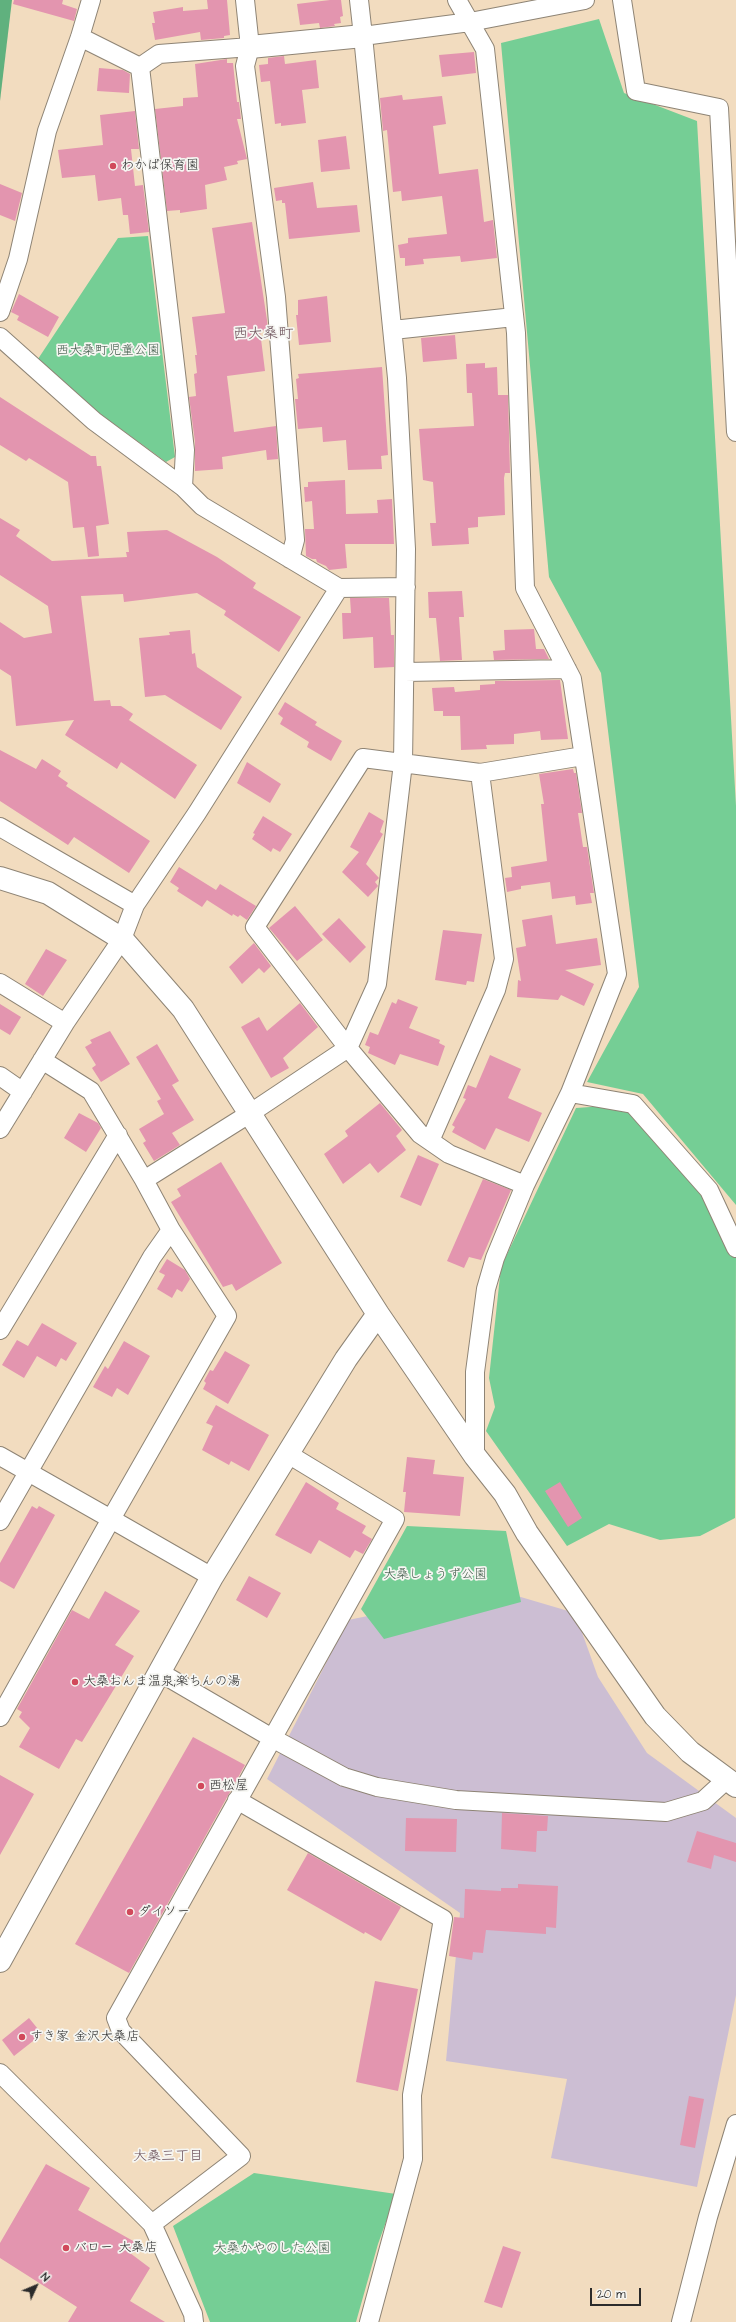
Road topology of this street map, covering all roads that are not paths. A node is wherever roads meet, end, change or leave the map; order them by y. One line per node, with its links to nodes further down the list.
1 (91, 0): 8 (street)
2 (245, 0): 10 (street)
3 (359, 0): 9 (street)
4 (457, 0): 7 (street)
5 (585, 0): 7 (street)
6 (622, 0): 16 (street)
7 (470, 22): 9 (street); 13 (street)
8 (80, 36): 11 (street); 12 (street)
9 (363, 36): 10 (street); 14 (street)
10 (250, 47): 11 (street); 18 (street)
11 (140, 67): 17 (street)
12 (0, 312)
13 (514, 317): 14 (street); 21 (street)
14 (393, 330): 19 (street)
15 (0, 337): 17 (street)
16 (736, 432)
17 (183, 487): 18 (street)
18 (290, 559): 20 (street)
19 (406, 587): 20 (street); 22 (street)
20 (339, 588): 28 (street)
21 (567, 669): 22 (street); 23 (street)
22 (405, 672): 24 (street)
23 (583, 756): 25 (street); 36 (street)
24 (403, 763): 25 (street); 32 (street); 32 (street)
25 (480, 773): 40 (street)
26 (0, 827): 28 (street)
27 (0, 878): 29 (street)
28 (135, 905): 29 (street)
29 (122, 939): 31 (street); 37 (street)
30 (0, 983): 31 (street)
31 (65, 1023): 33 (street)
32 (348, 1048): 37 (street); 40 (street)
33 (42, 1060): 35 (street); 39 (street)
34 (0, 1076): 35 (street)
35 (23, 1092): 38 (street)
36 (570, 1093): 42 (street); 44 (street)
37 (249, 1114): 41 (street); 45 (street)
38 (0, 1129)
39 (118, 1135): 41 (street); 46 (street)
40 (430, 1142): 42 (street)
41 (144, 1180): 43 (street)
42 (525, 1185): 49 (street)
43 (171, 1230): 50 (street); 51 (street)
44 (736, 1248)
45 (378, 1314): 47 (street); 49 (street)
46 (0, 1330)
47 (288, 1454): 53 (street); 56 (street)
48 (0, 1456): 50 (street)
49 (475, 1456): 57 (street)
50 (28, 1472): 51 (street); 52 (street)
51 (111, 1519): 53 (street); 55 (street)
52 (0, 1521)
53 (212, 1577): 54 (street)
54 (159, 1672): 56 (street); 59 (street)
55 (0, 1716)
56 (272, 1738): 57 (street); 58 (street)
57 (731, 1783)
58 (237, 1800): 62 (street); 64 (street)
59 (0, 1961)
60 (0, 2073): 62 (street)
61 (736, 2124): 65 (street)
62 (152, 2224): 63 (street)
63 (194, 2322)
64 (369, 2322)
65 (681, 2322)

